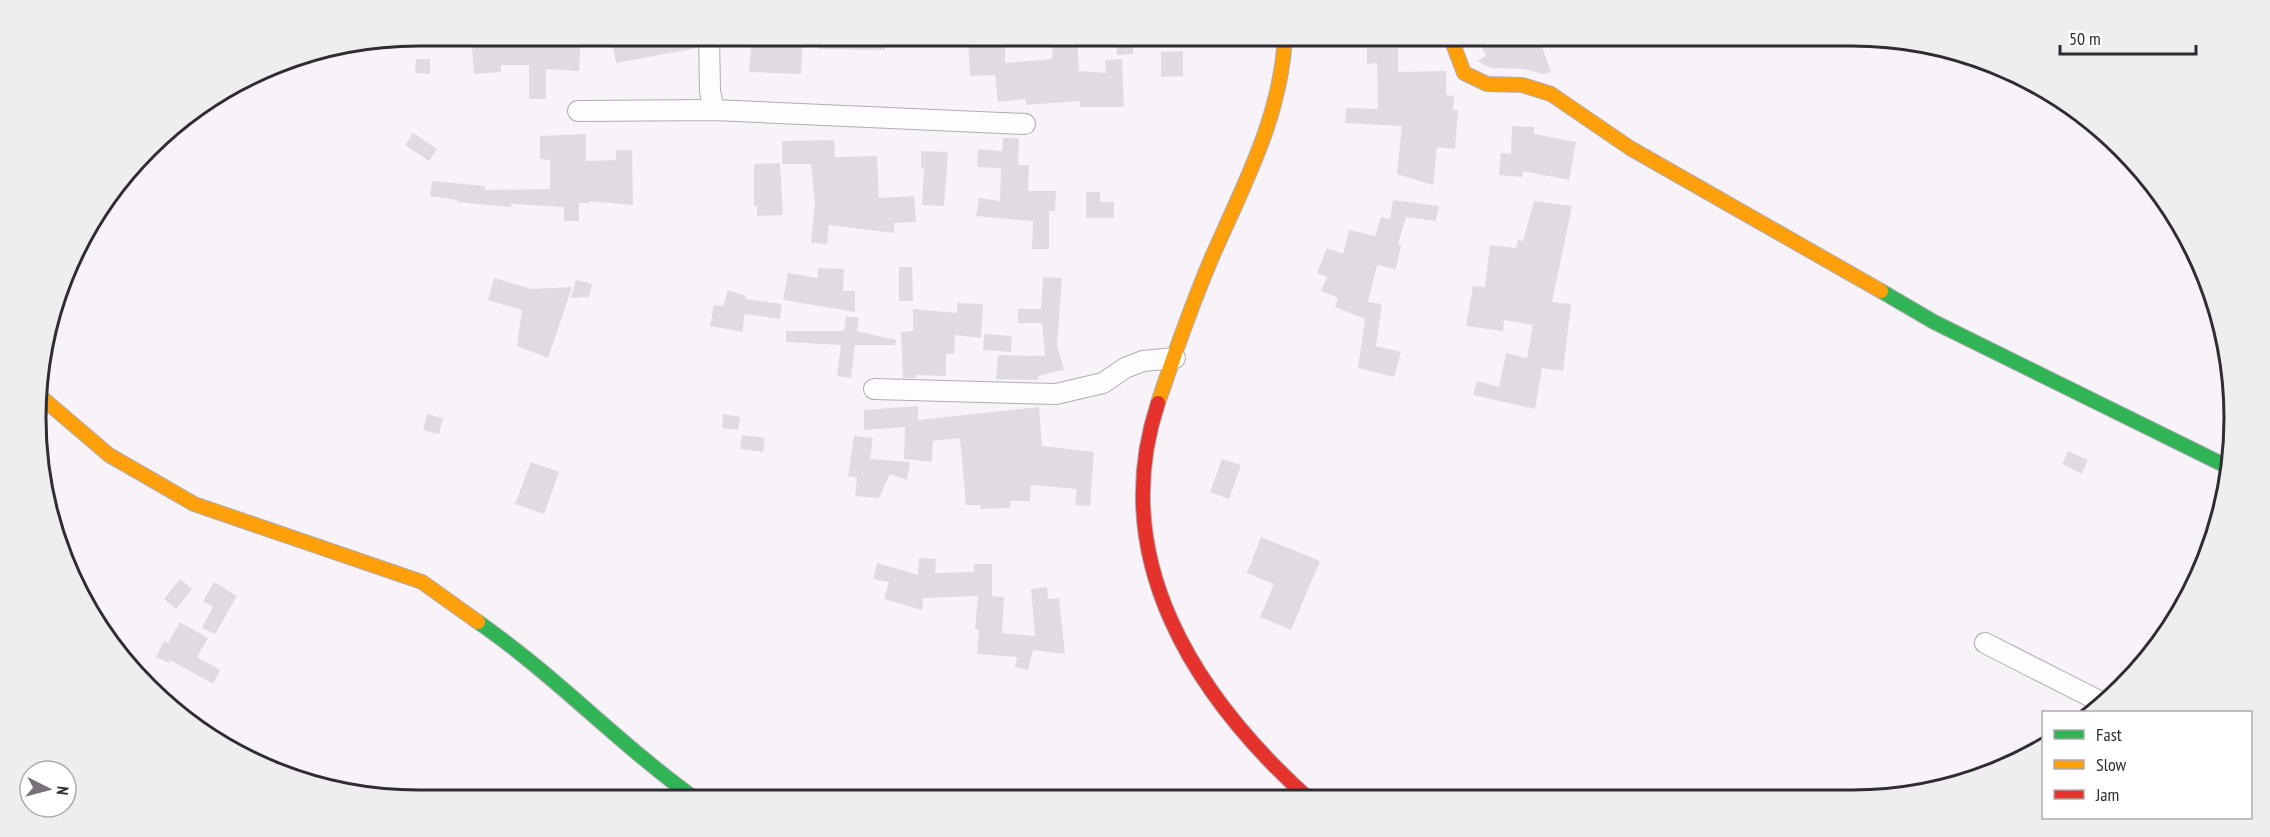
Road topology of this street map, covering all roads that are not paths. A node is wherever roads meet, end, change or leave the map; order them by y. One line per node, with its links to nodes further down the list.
1 (709, 46): 4 (street)
2 (1284, 46): 7 (street)
3 (1454, 46): 10 (street)
4 (714, 110): 5 (street); 6 (street)
5 (578, 111)
6 (1025, 124)
7 (1175, 358): 8 (street); 14 (street)
8 (874, 389)
9 (47, 402): 13 (street)
10 (2220, 463)
11 (1985, 644): 12 (street)
12 (2096, 699)
13 (683, 790)
14 (1300, 790)

